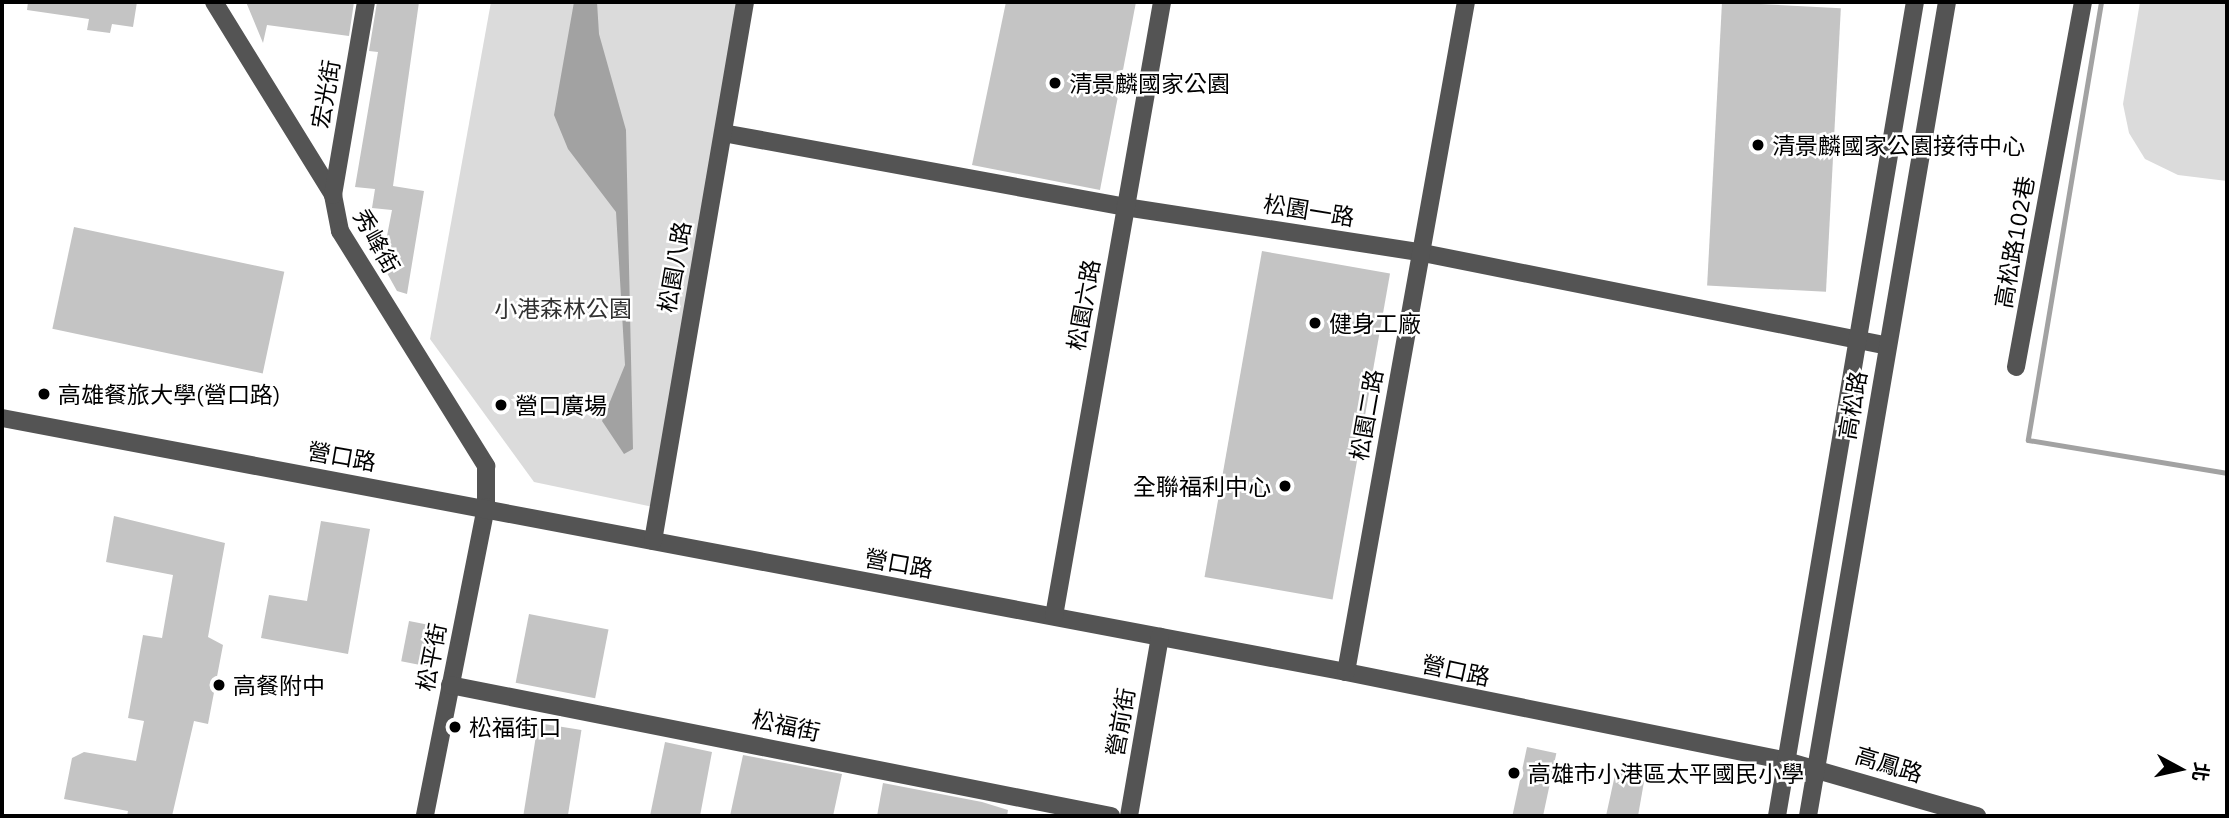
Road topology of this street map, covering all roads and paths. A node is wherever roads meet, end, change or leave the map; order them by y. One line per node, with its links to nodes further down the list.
1 (214, 2): 10 (street, 秀峰街)
2 (366, 2): 10 (street, 宏光街)
3 (745, 2): 9 (street, 松園八路)
4 (1162, 2): 11 (street, 松園六路)
5 (1466, 2): 12 (street, 松園二路)
6 (1915, 2): 13 (street, 高松路)
7 (1947, 2): 14 (street, 高松路)
8 (2083, 2): 15 (street, 高松路102巷)
9 (723, 133): 11 (street, 松園一路); 18 (street, 松園八路)
10 (333, 195): 17 (street, 秀峰街)
11 (1125, 207): 12 (street, 松園一路); 19 (street, 松園六路)
12 (1418, 252): 13 (street, 松園一路); 21 (street, 松園二路)
13 (1857, 340): 14 (street, 松園一路); 23 (street, 高松路)
14 (1887, 346): 24 (street, 高松路)
15 (2016, 367)
16 (2, 418): 17 (street, 營口路)
17 (486, 507): 18 (street, 營口路); 22 (street, 松平街)
18 (653, 541): 19 (street, 營口路)
19 (1054, 617): 20 (street, 營口路)
20 (1160, 636): 21 (street, 營口路); 28 (street, 營前街)
21 (1346, 672): 23 (street, 營口路)
22 (450, 685): 26 (street, 松平街); 27 (street, 松福街)
23 (1786, 761): 24 (street, 高鳳路); 29 (street, 高松路)
24 (1816, 768): 25 (street, 高鳳路); 30 (street, 高松路)
25 (1956, 813): 31 (street, 高鳳路)
26 (425, 816)
27 (1111, 816)
28 (1129, 816)
29 (1777, 816)
30 (1808, 816)
31 (1977, 816)

